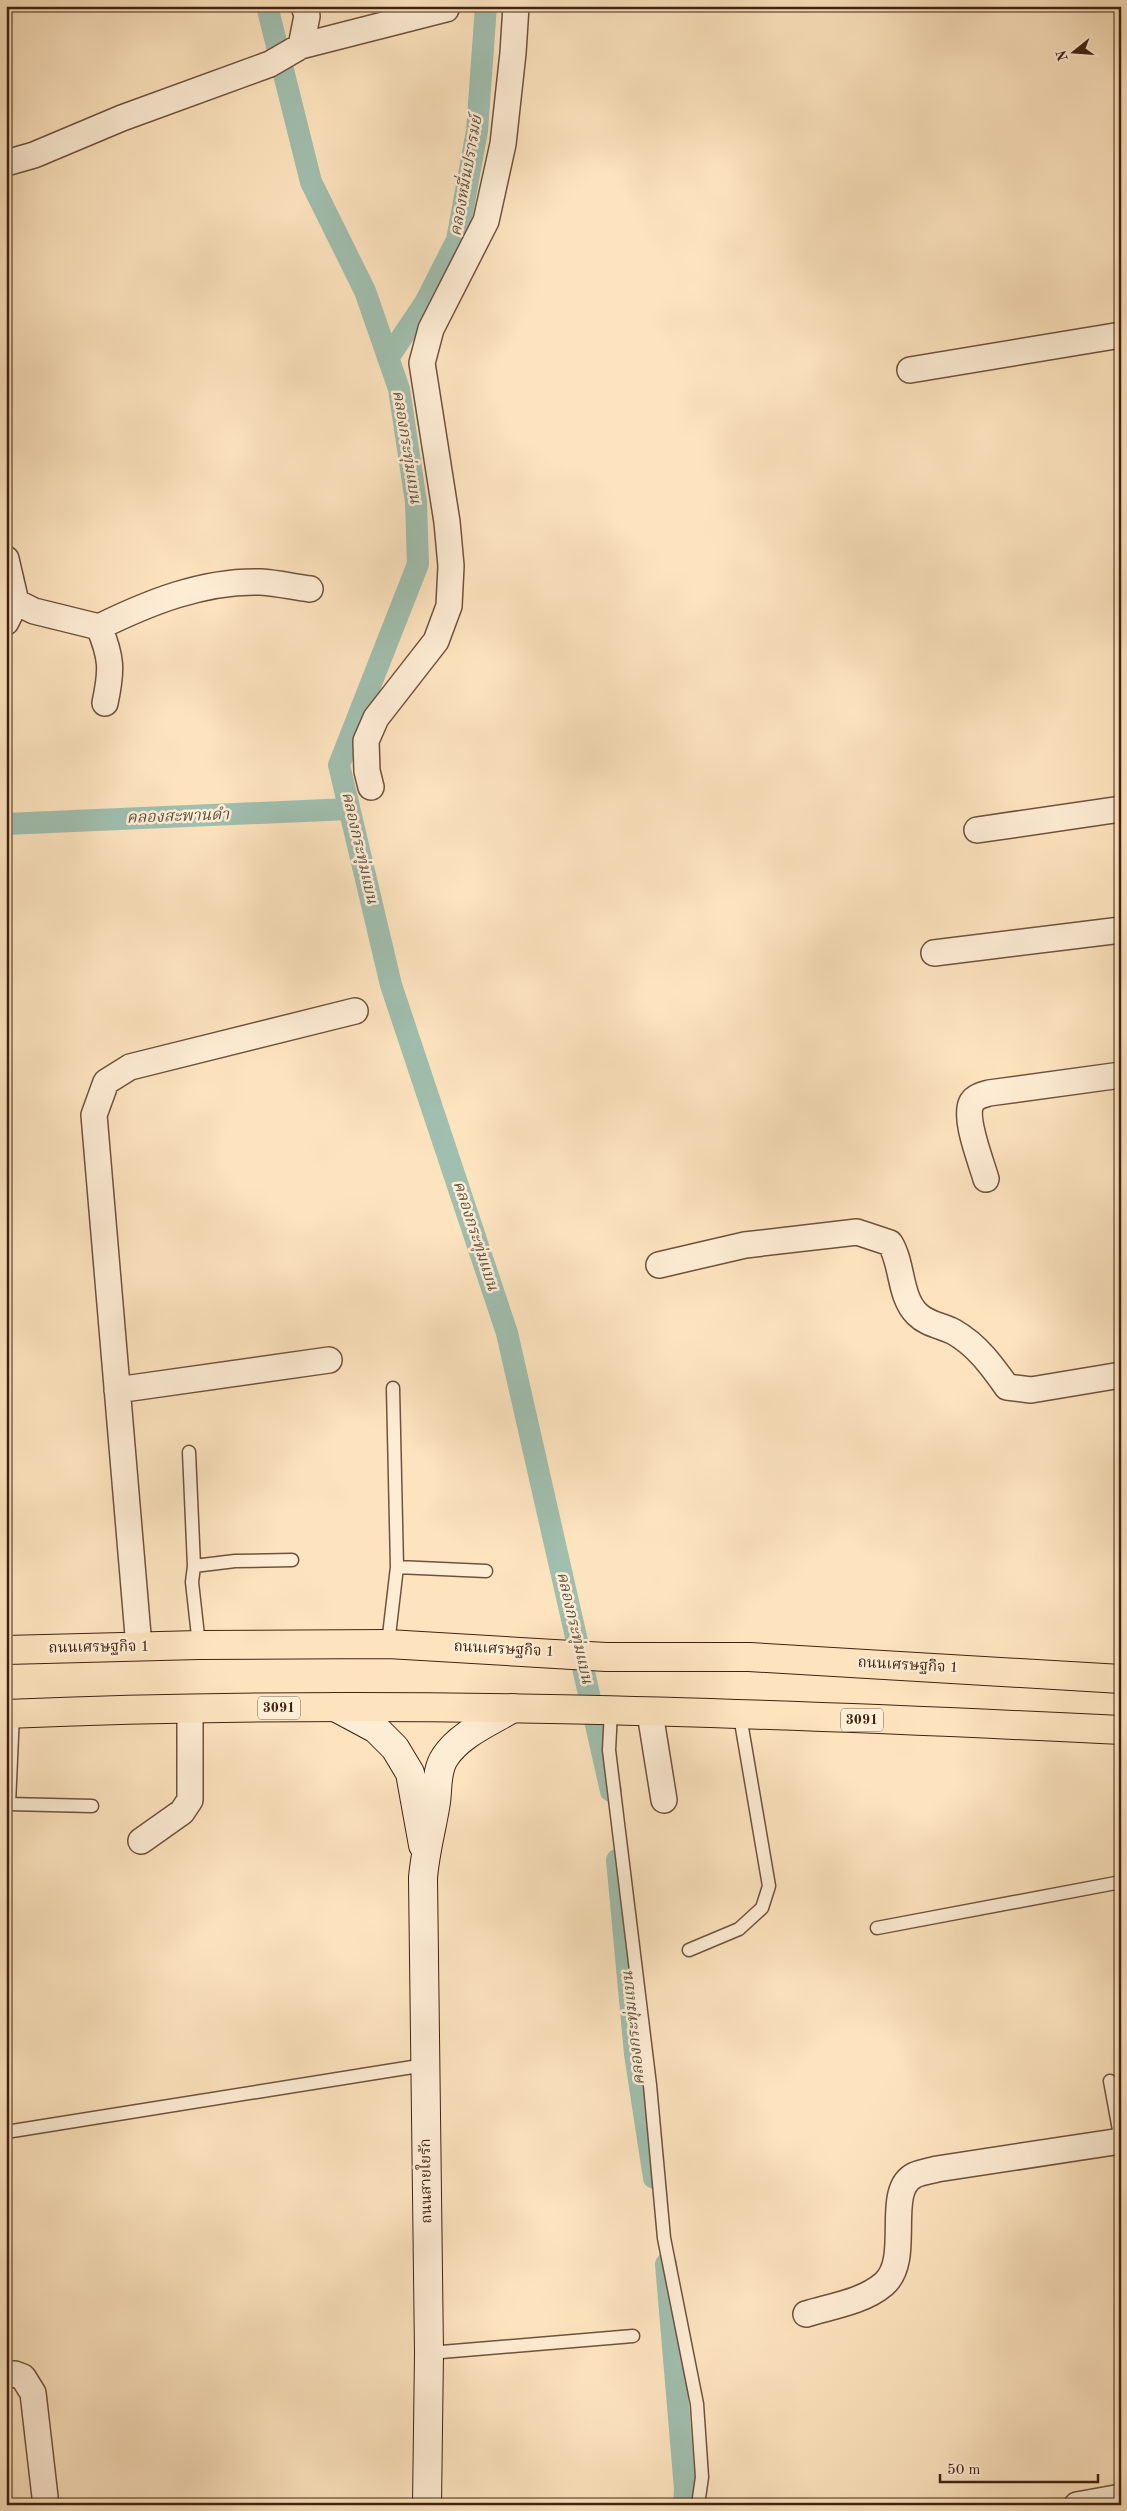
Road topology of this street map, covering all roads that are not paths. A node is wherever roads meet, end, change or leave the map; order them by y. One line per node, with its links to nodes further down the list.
1 (304, 6): 4 (street)
2 (516, 6): 13 (street)
3 (446, 9): 4 (street)
4 (297, 49): 5 (street)
5 (6, 163)
6 (1121, 335): 7 (street)
7 (910, 370)
8 (6, 559): 10 (street)
9 (310, 589): 11 (street)
10 (11, 612): 11 (street)
11 (99, 627): 12 (street)
12 (104, 703)
13 (371, 787)
14 (1121, 809): 15 (street)
15 (977, 830)
16 (1121, 930): 17 (street)
17 (934, 953)
18 (355, 1011): 25 (street)
19 (1121, 1075): 20 (street)
20 (986, 1179)
21 (659, 1265): 23 (street)
22 (329, 1360): 25 (street)
23 (1121, 1375)
24 (393, 1388): 29 (lane)
25 (117, 1390): 33 (street)
26 (189, 1452): 28 (lane)
27 (292, 1560): 28 (lane)
28 (194, 1566): 32 (lane)
29 (397, 1567): 30 (lane); 31 (lane)
30 (486, 1571)
31 (388, 1644): 32 (main road, ถนนเศรษฐกิจ 1); 35 (main road, ถนนเศรษฐกิจ 1)
32 (199, 1645): 33 (main road, ถนนเศรษฐกิจ 1)
33 (139, 1647): 34 (main road, ถนนเศรษฐกิจ 1)
34 (6, 1650)
35 (1121, 1679)
36 (335, 1707): 37 (main road, 3091); 38 (main road, 3091); 48 (street, ถนนสายใยรัก)
37 (513, 1708): 39 (main road, 3091); 48 (street, ถนนสายใยรัก)
38 (190, 1710): 41 (main road, 3091); 47 (street)
39 (607, 1711): 40 (main road, 3091); 63 (lane)
40 (650, 1712): 42 (main road, 3091); 44 (street)
41 (10, 1714): 45 (lane)
42 (740, 1716): 43 (main road, 3091); 51 (lane)
43 (1121, 1730)
44 (664, 1800)
45 (7, 1804): 46 (lane)
46 (92, 1806)
47 (141, 1841)
48 (425, 1856): 52 (street, ถนนสายใยรัก)
49 (1121, 1882): 50 (lane)
50 (877, 1928)
51 (689, 1950)
52 (426, 2065): 54 (lane); 58 (street, ถนนสายใยรัก)
53 (1110, 2081): 55 (lane)
54 (6, 2132)
55 (1121, 2140): 56 (street)
56 (806, 2314)
57 (633, 2336): 58 (lane)
58 (429, 2353): 62 (street, ถนนสายใยรัก)
59 (6, 2375): 60 (street)
60 (45, 2497)
61 (1121, 2497): 64 (street)
62 (427, 2505)
63 (698, 2505)
64 (1077, 2505)

